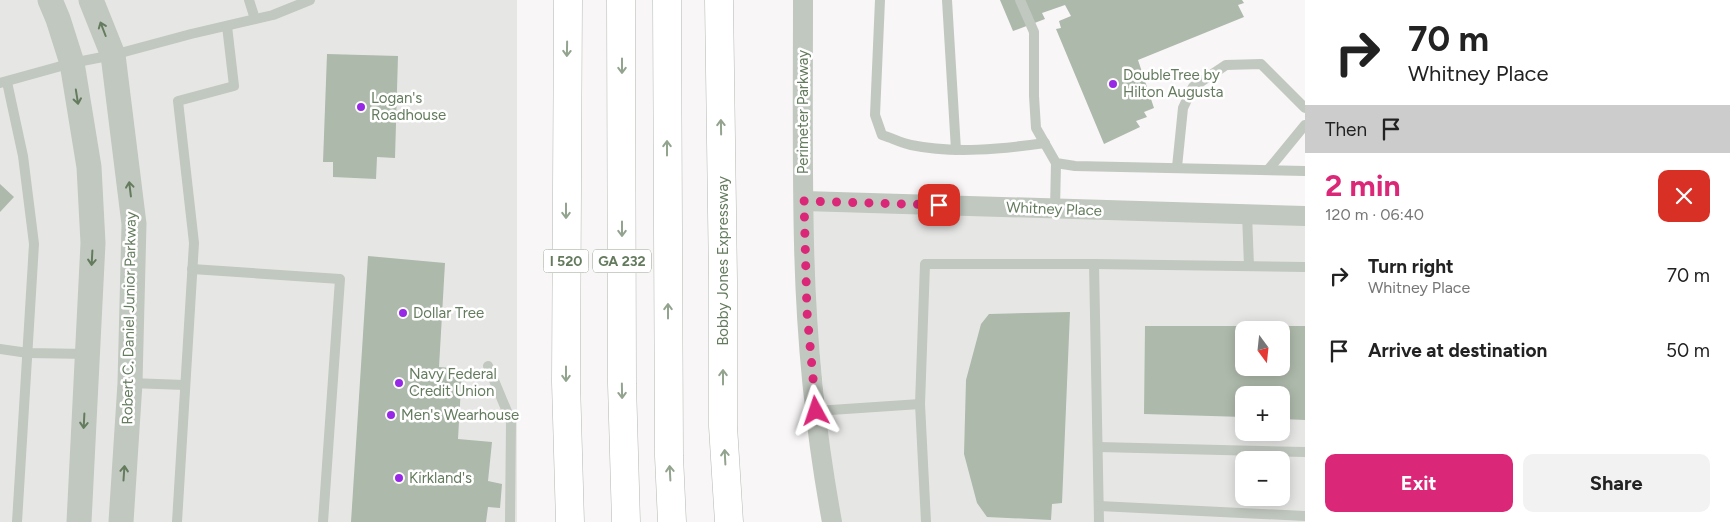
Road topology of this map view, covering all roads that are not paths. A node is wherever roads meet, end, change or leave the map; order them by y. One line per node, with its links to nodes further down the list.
1 (50, 0): 16 (street)
2 (92, 0): 15 (street, Robert C. Daniel Junior Parkway, one-way to 2)
3 (249, 0): 13 (lane)
4 (310, 0): 13 (lane)
5 (568, 0): 52 (highway, I 520, one-way to 52)
6 (622, 0): 53 (highway, GA 232, one-way to 53)
7 (667, 0): 54 (highway, GA 232, one-way to 7)
8 (719, 0): 55 (highway, Bobby Jones Expressway, one-way to 8)
9 (803, 0): 26 (street, Perimeter Parkway)
10 (880, 0): 21 (lane)
11 (947, 0): 21 (lane)
12 (1020, 0): 20 (lane)
13 (255, 19): 14 (lane)
14 (227, 26): 15 (lane); 33 (lane)
15 (113, 55): 16 (lane); 38 (street, Robert C. Daniel Junior Parkway, one-way to 15)
16 (72, 63): 17 (lane); 36 (street, one-way to 36)
17 (3, 82): 35 (lane)
18 (1305, 108): 23 (lane)
19 (1305, 125): 24 (lane)
20 (1045, 142): 21 (lane); 22 (lane)
21 (956, 150)
22 (1056, 163): 23 (lane); 27 (lane)
23 (1177, 168): 24 (lane)
24 (1268, 170): 25 (lane)
25 (1305, 171)
26 (804, 201): 27 (street, Whitney Place); 41 (street, Perimeter Parkway)
27 (1055, 209): 28 (street, Whitney Place)
28 (1247, 214): 29 (street, Whitney Place); 31 (lane)
29 (1305, 216)
30 (1094, 264): 31 (lane); 40 (lane); 42 (lane)
31 (1249, 266): 32 (lane)
32 (1305, 267)
33 (192, 269): 39 (lane); 50 (lane)
34 (0, 349): 35 (lane)
35 (28, 353): 36 (lane); 46 (lane)
36 (88, 354): 47 (street, one-way to 47)
37 (488, 366): 51 (lane)
38 (130, 383): 39 (lane); 48 (street, Robert C. Daniel Junior Parkway, one-way to 38)
39 (185, 385): 49 (lane)
40 (920, 404): 41 (lane); 57 (lane)
41 (816, 411): 56 (street, Perimeter Parkway)
42 (1098, 447): 43 (lane); 44 (lane)
43 (1305, 452)
44 (1099, 506): 45 (lane); 58 (lane)
45 (1305, 516)
46 (17, 522)
47 (79, 522)
48 (121, 522)
49 (177, 522)
50 (323, 522)
51 (510, 522)
52 (570, 522)
53 (626, 522)
54 (672, 522)
55 (729, 522)
56 (832, 522)
57 (926, 522)
58 (1099, 522)

